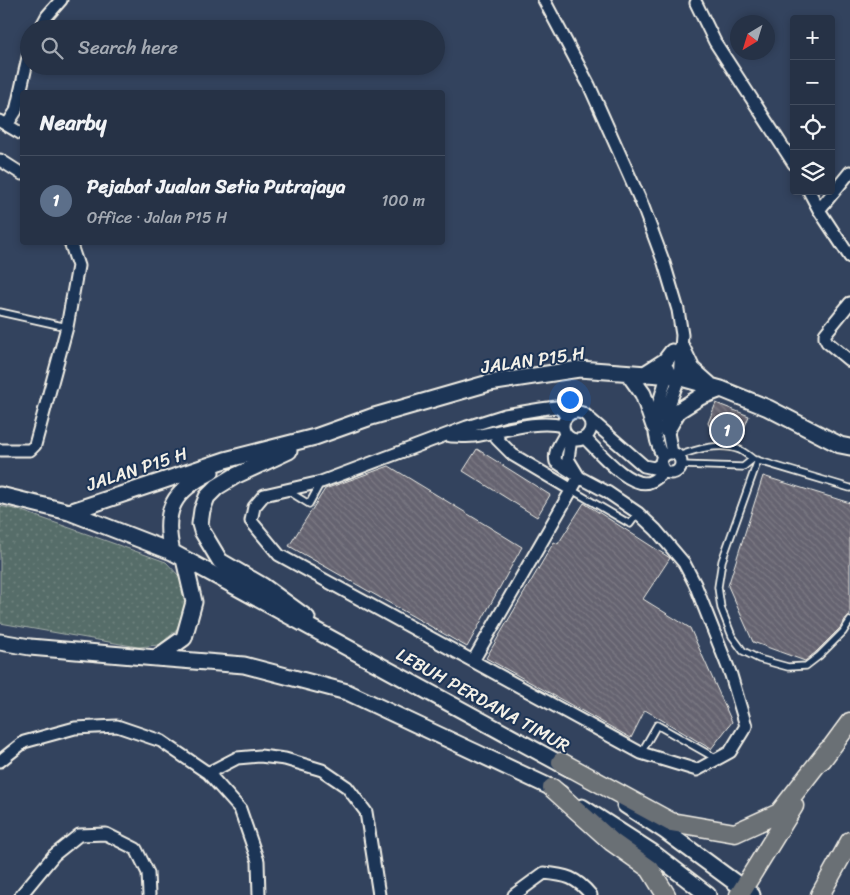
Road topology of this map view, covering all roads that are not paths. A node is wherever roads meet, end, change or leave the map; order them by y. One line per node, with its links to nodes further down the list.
1 (62, 0): 4 (street)
2 (544, 0): 21 (street)
3 (696, 3): 10 (street)
4 (45, 20)
5 (24, 75): 6 (street)
6 (21, 90)
7 (20, 93): 8 (street)
8 (4, 123): 9 (street)
9 (20, 133)
10 (790, 158)
11 (0, 160): 13 (street)
12 (850, 172): 15 (street)
13 (20, 173)
14 (812, 195): 15 (street)
15 (819, 210): 17 (street)
16 (71, 245): 20 (street)
17 (850, 257)
18 (850, 303): 22 (street)
19 (0, 312): 20 (lane)
20 (67, 327): 35 (street)
21 (677, 350): 23 (main road); 24 (street); 25 (main road)
22 (850, 361)
23 (636, 374): 24 (main road, JALAN P15 H); 27 (main road); 32 (main road, JALAN P15 H)
24 (673, 377): 25 (main road, JALAN P15 H); 27 (street)
25 (718, 388): 27 (main road); 34 (main road, JALAN P15 H)
26 (591, 420): 28 (street); 33 (street); 39 (street)
27 (661, 428): 39 (street)
28 (566, 429): 29 (street); 31 (street); 33 (street); 40 (street)
29 (499, 431): 30 (street); 36 (street)
30 (481, 434): 31 (street); 36 (street)
31 (444, 436): 41 (street)
32 (315, 437): 37 (main road, JALAN P15 H); 50 (main road)
33 (585, 438): 39 (street)
34 (850, 447)
35 (0, 450)
36 (513, 455): 44 (street)
37 (246, 456): 46 (main road, JALAN P15 H); 48 (main road, JALAN P15 H)
38 (755, 459): 39 (lane); 39 (lane); 42 (lane); 49 (lane)
39 (670, 461)
40 (579, 477): 44 (street); 47 (street)
41 (321, 482): 43 (street); 43 (lane)
42 (850, 488)
43 (286, 490): 55 (street)
44 (572, 490): 47 (lane); 55 (street)
45 (0, 495): 46 (main road, LEBUH PERDANA TIMUR)
46 (69, 512): 48 (main road, LEBUH PERDANA TIMUR)
47 (638, 513): 59 (street)
48 (178, 556): 50 (main road, LEBUH PERDANA TIMUR); 54 (main road, JALAN P15 H)
49 (850, 621)
50 (330, 637): 61 (main road, LEBUH PERDANA TIMUR)
51 (0, 642): 52 (main road)
52 (30, 647): 53 (main road); 54 (main road)
53 (0, 652)
54 (156, 658): 63 (main road)
55 (473, 661): 58 (street)
56 (850, 722): 57 (main road)
57 (828, 750): 61 (main road); 65 (main road)
58 (641, 753): 59 (street); 59 (lane)
59 (717, 759)
60 (0, 761): 62 (street)
61 (561, 762): 65 (main road, LEBUH PERDANA TIMUR)
62 (208, 773): 68 (street); 69 (street)
63 (552, 788): 72 (main road); 73 (main road)
64 (850, 840): 74 (main road)
65 (745, 893)
66 (21, 895): 67 (street)
67 (149, 895)
68 (259, 895)
69 (379, 895)
70 (514, 895): 71 (street)
71 (591, 895)
72 (666, 895)
73 (708, 895)
74 (820, 895)

